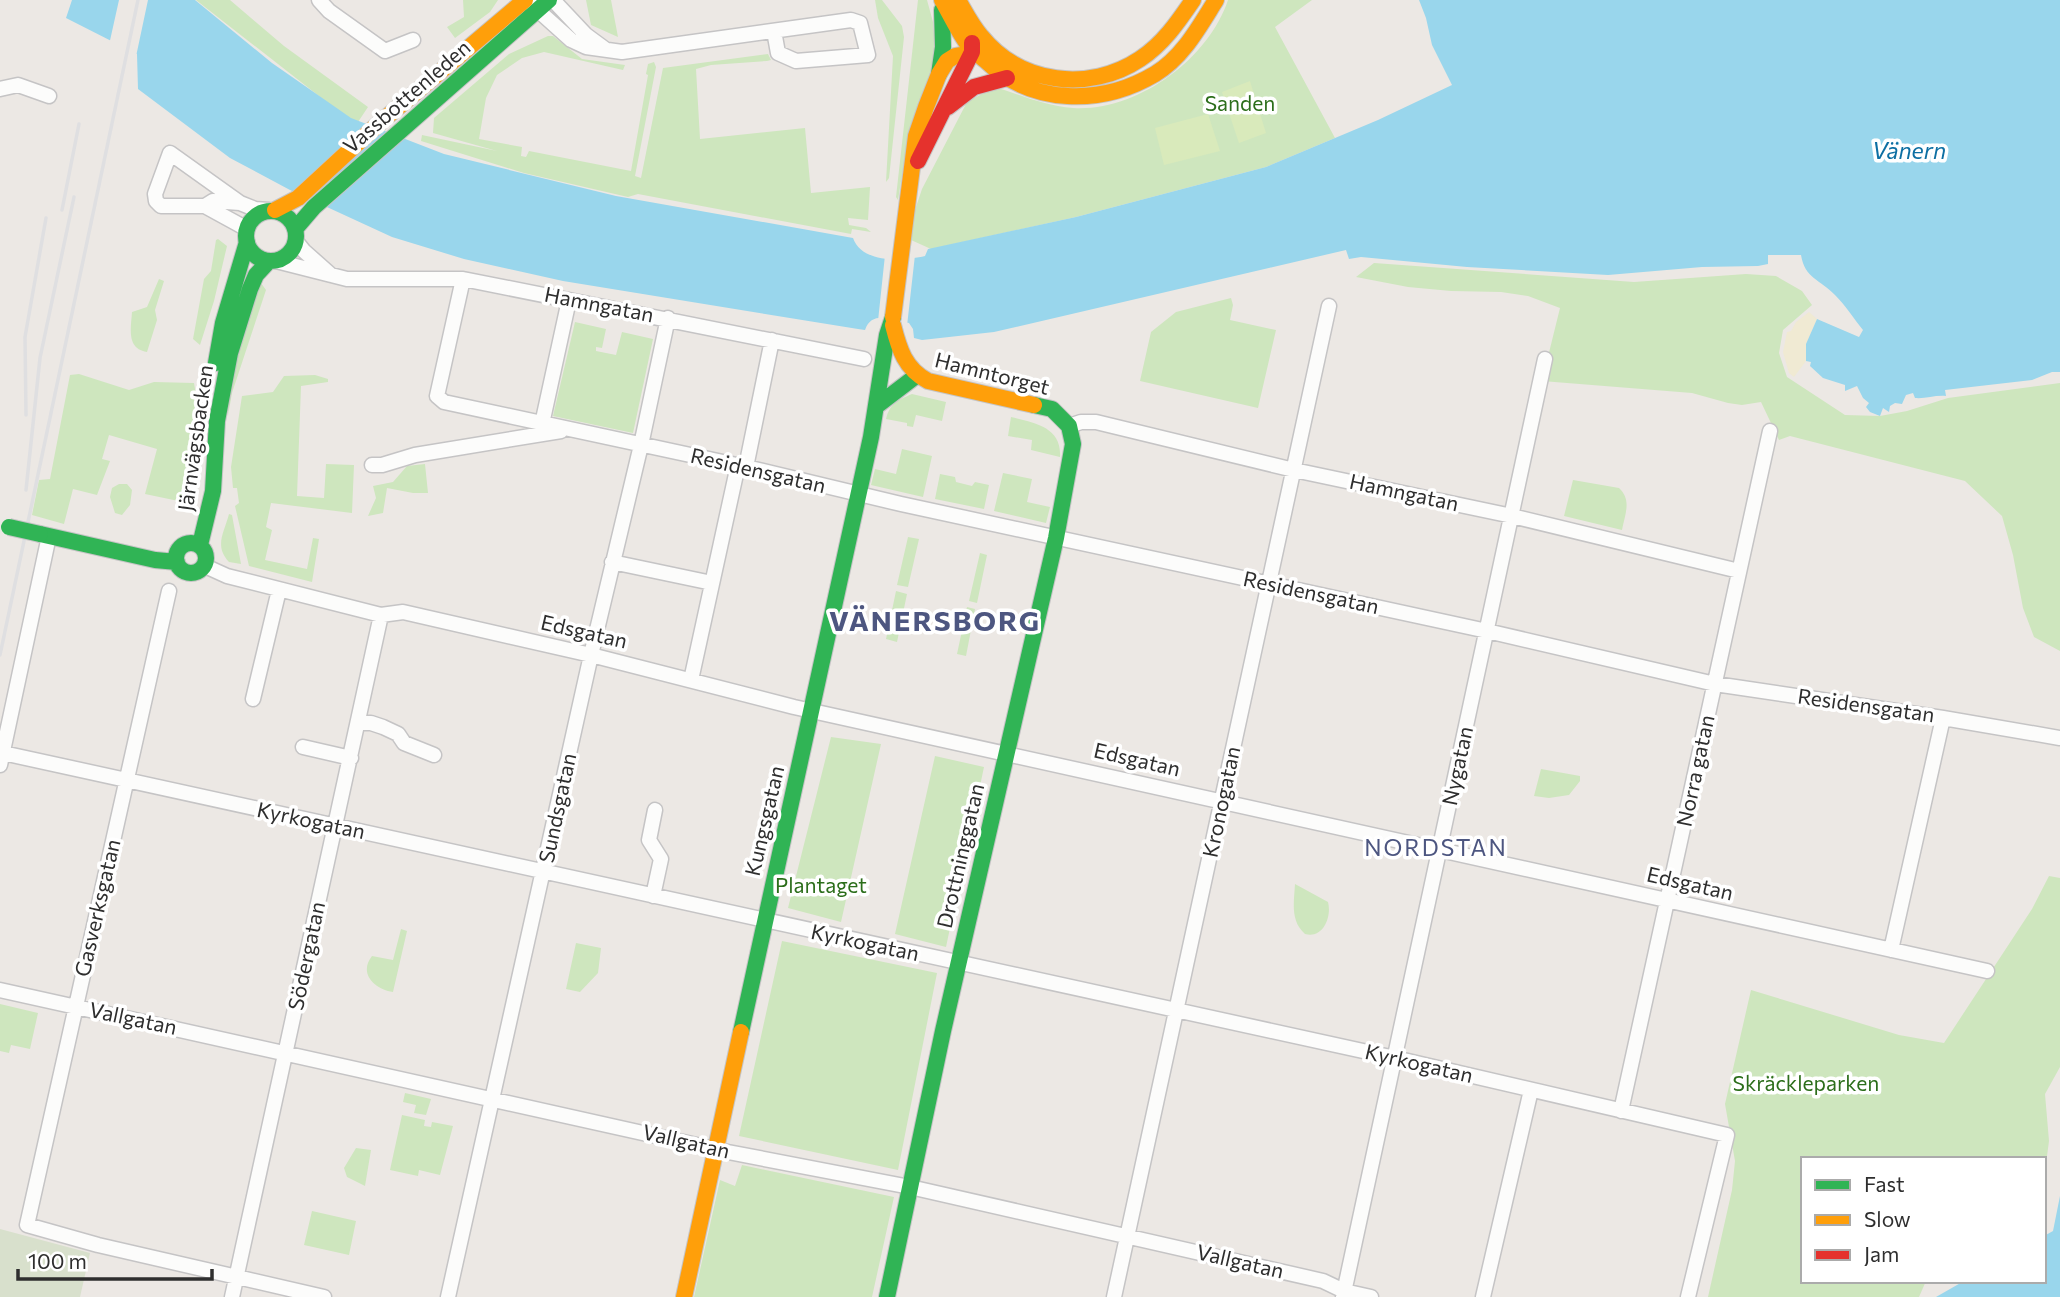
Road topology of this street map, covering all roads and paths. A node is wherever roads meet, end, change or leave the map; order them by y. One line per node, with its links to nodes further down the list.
1 (319, 0): 8 (street)
2 (1193, 0): 9 (street)
3 (1216, 0): 12 (street)
4 (947, 1): 6 (street); 10 (street); 11 (street)
5 (539, 2): 7 (street); 19 (street, Vassbottenleden); 20 (street, Vassbottenleden)
6 (967, 18): 9 (street); 10 (street)
7 (774, 31): 7 (street)
8 (414, 40)
9 (992, 49): 10 (street)
10 (972, 52): 11 (street); 12 (street); 15 (street)
11 (939, 74): 16 (street)
12 (1007, 78): 15 (street)
13 (0, 89): 14 (street)
14 (49, 96)
15 (942, 112): 16 (street)
16 (912, 174): 28 (street, Kungsgatan)
17 (240, 203): 18 (street); 18 (street); 19 (street)
18 (205, 206): 21 (street)
19 (272, 210): 20 (street); 21 (street)
20 (296, 235): 22 (street); 23 (street)
21 (247, 236): 22 (street); 34 (street)
22 (273, 261): 23 (street, Hamngatan); 34 (street, Järnvägsbacken)
23 (332, 276): 24 (street, Hamngatan)
24 (463, 279): 25 (street, Hamngatan); 35 (street, Residensgatan)
25 (569, 300): 27 (street, Hamngatan); 35 (street)
26 (1329, 306): 42 (street, Kronogatan)
27 (668, 318): 29 (street, Hamngatan); 39 (street, Sundsgatan)
28 (892, 324): 32 (street, Hamntorget); 33 (street, Kungsgatan)
29 (772, 340): 30 (street, Hamngatan); 41 (street)
30 (864, 359)
31 (1545, 359): 44 (street, Nygatan)
32 (916, 376): 33 (street); 36 (street, Hamntorget)
33 (877, 405): 43 (street, Kungsgatan)
34 (217, 421): 48 (street, Järnvägsbacken)
35 (542, 424): 37 (street, Residensgatan)
36 (1069, 426): 42 (street, Hamngatan); 47 (street, Drottninggatan)
37 (566, 430): 39 (street, Residensgatan); 40 (street, Residensgatan)
38 (1770, 431): 52 (street, Norra gatan)
39 (641, 445): 41 (street, Residensgatan); 50 (street, Sundsgatan)
40 (372, 465)
41 (742, 466): 43 (street, Residensgatan); 53 (street)
42 (1294, 470): 44 (street, Hamngatan); 54 (street, Kronogatan)
43 (859, 494): 47 (street, Residensgatan); 63 (street, Kungsgatan)
44 (1512, 516): 52 (street, Hamngatan); 58 (street, Nygatan)
45 (5, 526): 46 (street, bridge)
46 (45, 535): 49 (street); 71 (street)
47 (1056, 538): 54 (street, Residensgatan); 68 (street, Drottninggatan)
48 (200, 545): 49 (street); 51 (street)
49 (177, 562): 51 (street)
50 (612, 562): 53 (street); 59 (street, Sundsgatan)
51 (205, 566): 55 (street, Edsgatan)
52 (1740, 571): 61 (street, Norra gatan)
53 (712, 583): 60 (street)
54 (1270, 583): 58 (street, Residensgatan); 73 (street, Kronogatan)
55 (279, 590): 57 (street, Edsgatan); 62 (street)
56 (169, 591): 72 (street, Gasverksgatan)
57 (381, 615): 59 (street, Edsgatan); 65 (street, Södergatan)
58 (1487, 631): 61 (street, Residensgatan); 76 (street, Nygatan)
59 (591, 655): 60 (street, Edsgatan); 77 (street, Sundsgatan)
60 (691, 680): 63 (street, Edsgatan)
61 (1715, 684): 64 (street, Residensgatan); 79 (street, Norra gatan)
62 (253, 699)
63 (811, 710): 68 (street, Edsgatan); 80 (street, Kungsgatan)
64 (1943, 718): 66 (street, Residensgatan); 81 (street)
65 (358, 723): 69 (street); 70 (street, Södergatan)
66 (2060, 738)
67 (303, 747): 70 (street)
68 (1006, 752): 73 (street, Edsgatan); 82 (street, Drottninggatan)
69 (434, 755)
70 (351, 758): 75 (street, Södergatan)
71 (1, 759): 72 (street, Kyrkogatan)
72 (127, 781): 75 (street, Kyrkogatan); 85 (street, Gasverksgatan)
73 (1222, 801): 76 (street, Edsgatan); 86 (street, Kronogatan)
74 (655, 810): 78 (street)
75 (335, 827): 77 (street, Kyrkogatan); 87 (street, Södergatan)
76 (1440, 849): 79 (street, Edsgatan); 88 (street, Nygatan)
77 (544, 872): 78 (street, Kyrkogatan); 90 (street, Sundsgatan)
78 (653, 896): 80 (street, Kyrkogatan)
79 (1668, 900): 81 (street, Edsgatan); 91 (street, Norra gatan)
80 (764, 922): 82 (street, Kyrkogatan); 92 (street, Kungsgatan)
81 (1891, 950): 83 (street, Edsgatan)
82 (958, 963): 86 (street, Kyrkogatan); 93 (street, Drottninggatan)
83 (1987, 971)
84 (0, 990): 85 (street, Vallgatan)
85 (76, 1007): 87 (street, Vallgatan); 95 (street, Gasverksgatan)
86 (1177, 1011): 88 (street, Kyrkogatan); 94 (street, Kronogatan)
87 (285, 1053): 90 (street, Vallgatan); 95 (street, Södergatan)
88 (1395, 1058): 89 (street, Kyrkogatan); 96 (street, Nygatan)
89 (1531, 1090): 91 (street, Kyrkogatan); 104 (street)
90 (494, 1099): 92 (street, Vallgatan); 99 (street, Sundsgatan)
91 (1621, 1111): 105 (street, Kyrkogatan)
92 (716, 1149): 93 (street, Vallgatan); 100 (street, Kungsgatan)
93 (910, 1186): 94 (street, Vallgatan); 101 (street, Drottninggatan)
94 (1127, 1236): 96 (street, Vallgatan); 102 (street, Kronogatan)
95 (237, 1276): 97 (street, Södergatan); 98 (street)
96 (1344, 1294): 103 (street, Vallgatan)
97 (232, 1297)
98 (324, 1297)
99 (448, 1297)
100 (684, 1297)
101 (887, 1297)
102 (1114, 1297)
103 (1371, 1297)
104 (1483, 1297)
105 (1688, 1297)

